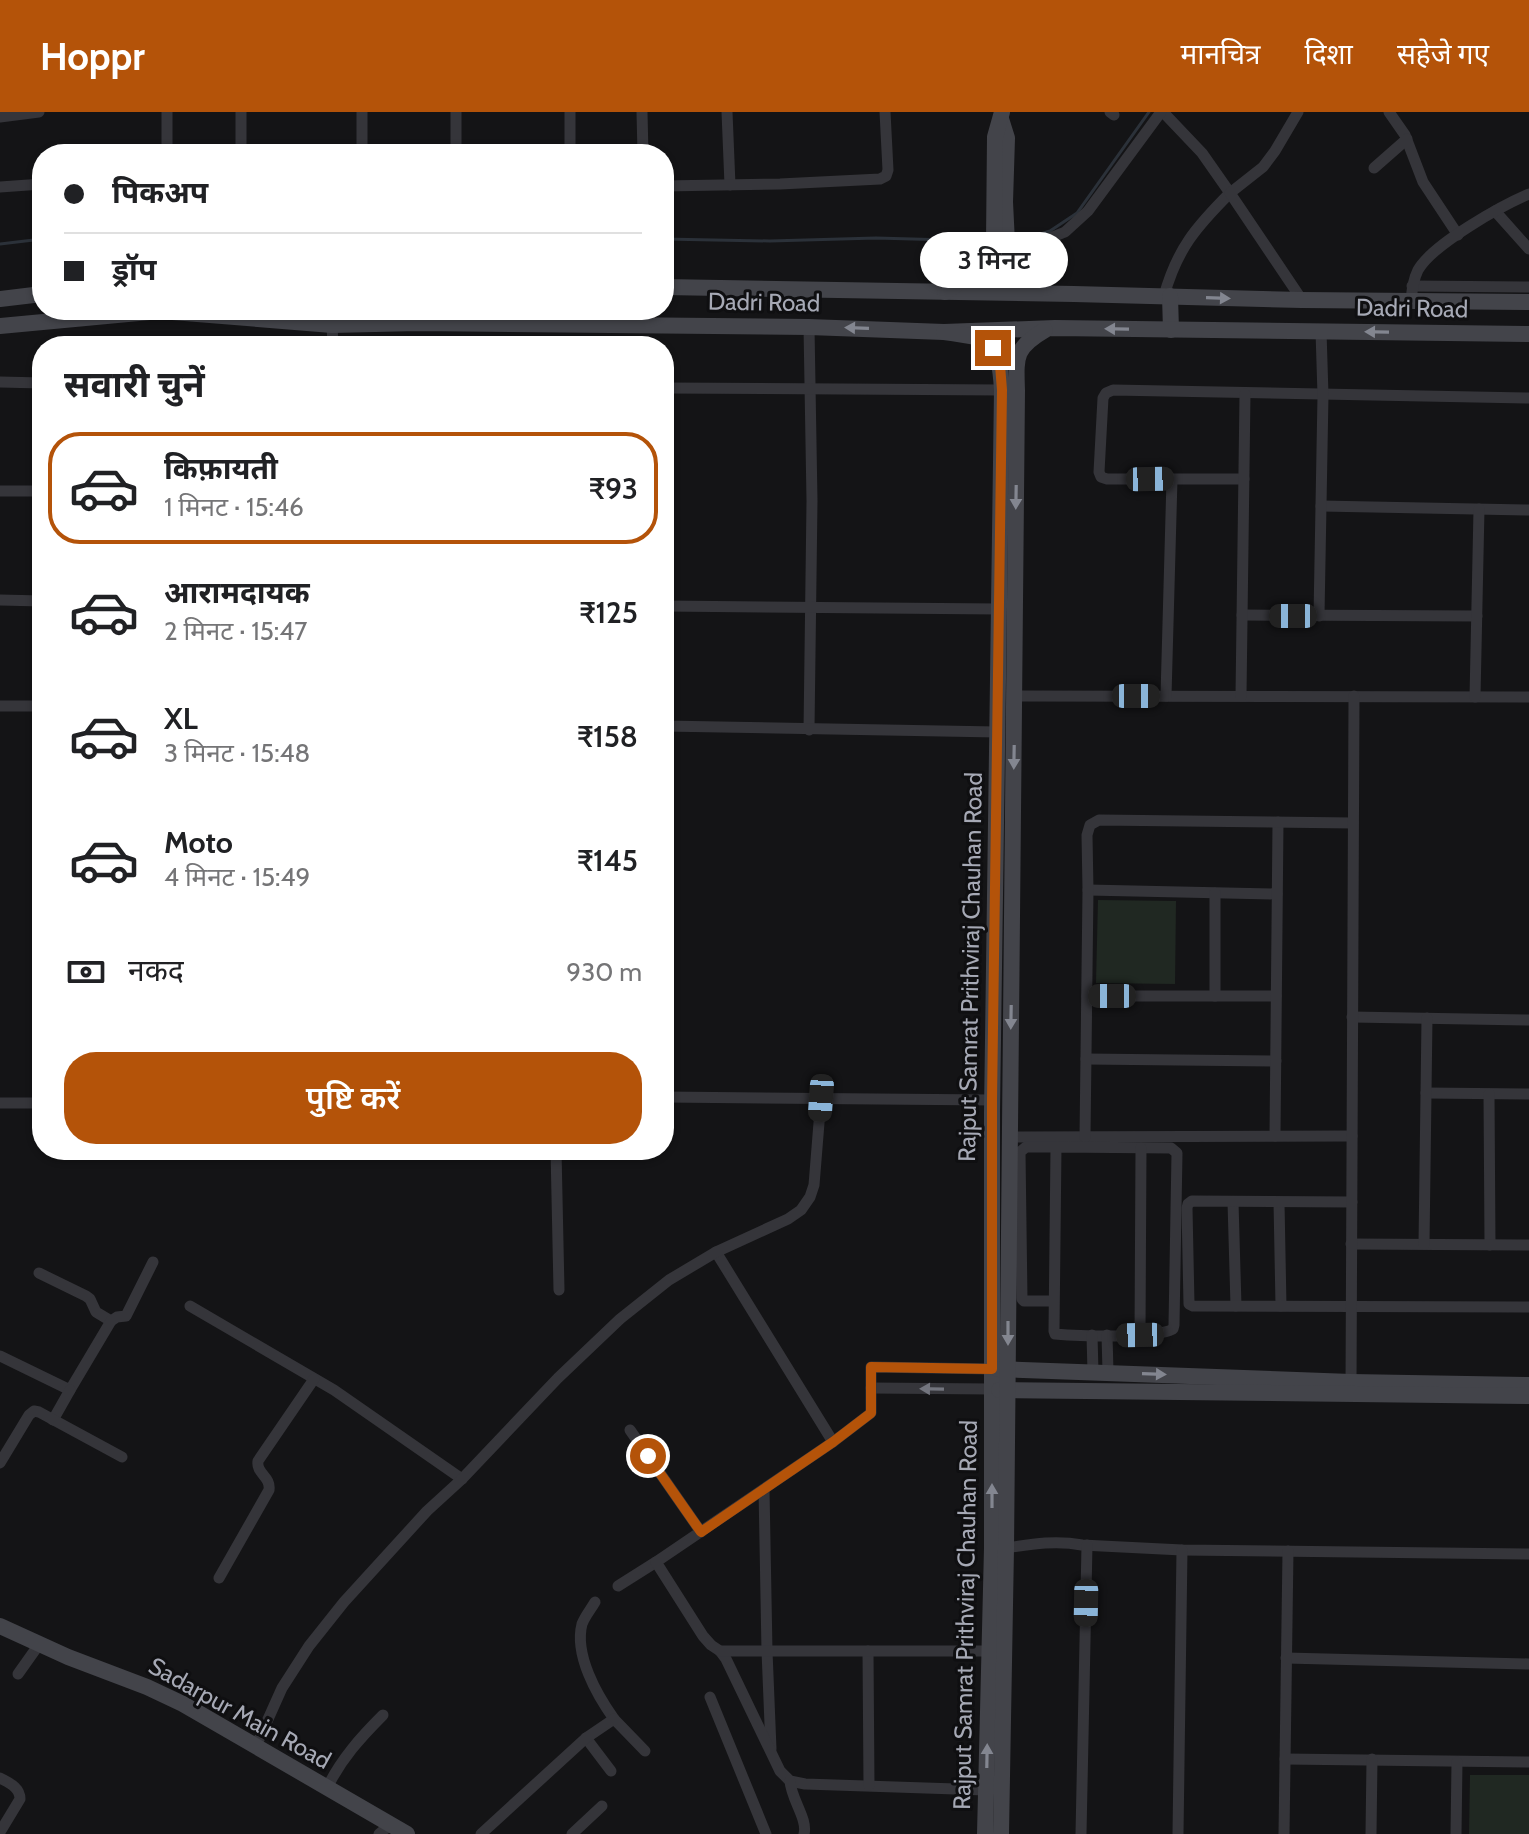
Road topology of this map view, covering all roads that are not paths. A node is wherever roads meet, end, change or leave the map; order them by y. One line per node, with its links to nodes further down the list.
1 (39, 112): 14 (street)
2 (167, 112): 16 (street)
3 (241, 112): 17 (street)
4 (362, 112): 18 (street)
5 (456, 112): 19 (street)
6 (570, 112): 20 (street)
7 (642, 112): 21 (street)
8 (727, 112): 24 (street)
9 (885, 112): 24 (street)
10 (1162, 112): 27 (street); 31 (street)
11 (1298, 112): 27 (street)
12 (1389, 112): 15 (street)
13 (1002, 116): 31 (street); 35 (street)
14 (0, 117)
15 (1407, 139): 22 (street); 30 (street)
16 (167, 144)
17 (241, 144)
18 (362, 144)
19 (456, 144)
20 (570, 144)
21 (643, 144)
22 (1374, 168)
23 (32, 185): 26 (street)
24 (730, 185): 25 (street)
25 (674, 186)
26 (0, 187)
27 (1230, 193): 39 (street); 41 (street)
28 (1529, 194): 29 (street)
29 (1495, 211): 30 (street); 32 (street)
30 (1458, 235): 37 (street)
31 (1007, 246): 36 (street)
32 (1529, 249)
33 (674, 287): 35 (street, Dadri Road)
34 (1529, 287): 37 (street)
35 (945, 292): 36 (street, Dadri Road)
36 (1022, 293): 39 (street, Dadri Road)
37 (1412, 294): 41 (street, Dadri Road); 42 (street, Dadri Road)
38 (32, 295): 40 (street)
39 (1167, 296): 41 (street, Dadri Road, one-way to 41); 55 (street)
40 (0, 299)
41 (1302, 300)
42 (1450, 301): 43 (street, Dadri Road); 45 (street)
43 (1529, 302)
44 (1529, 310): 45 (street)
45 (1501, 317): 50 (street); 58 (street)
46 (53, 320): 52 (street, Dadri Road)
47 (277, 320): 51 (street, Dadri Road)
48 (396, 320): 49 (street)
49 (418, 323): 51 (street, Dadri Road); 53 (street, Dadri Road)
50 (1529, 324)
51 (332, 325): 60 (street)
52 (0, 326)
53 (809, 327): 57 (street, Dadri Road, one-way to 53); 64 (street)
54 (1055, 328): 55 (street, Dadri Road, one-way to 54); 57 (street, Dadri Road); 84 (street, Rajput Samrat Prithviraj Chauhan Road, one-way to 84)
55 (1171, 330): 56 (street, Dadri Road)
56 (1321, 331): 58 (street, Dadri Road, one-way to 56); 67 (street)
57 (944, 332): 65 (street, Rajput Samrat Prithviraj Chauhan Road)
58 (1455, 333): 59 (street, Dadri Road)
59 (1529, 334)
60 (333, 336)
61 (0, 382): 62 (street)
62 (32, 383)
63 (674, 388): 64 (street)
64 (811, 389): 65 (street); 79 (street)
65 (1002, 390): 80 (street, Rajput Samrat Prithviraj Chauhan Road)
66 (1245, 394): 67 (street); 69 (street); 70 (street)
67 (1323, 395): 68 (street); 73 (street)
68 (1529, 398)
69 (1172, 479): 70 (street); 85 (street)
70 (1244, 479): 81 (street)
71 (0, 491): 72 (street)
72 (32, 491)
73 (1321, 506): 74 (street); 82 (street)
74 (1479, 509): 75 (street); 83 (street)
75 (1529, 510)
76 (0, 600): 77 (street)
77 (32, 601)
78 (674, 606): 79 (street)
79 (810, 608): 80 (street); 93 (street)
80 (999, 609): 94 (street, Rajput Samrat Prithviraj Chauhan Road)
81 (1242, 615): 82 (street); 86 (street)
82 (1319, 616): 83 (street)
83 (1477, 616): 88 (street)
84 (1014, 696): 85 (street); 118 (street, Rajput Samrat Prithviraj Chauhan Road, one-way to 118)
85 (1166, 696): 86 (street)
86 (1241, 696): 87 (street)
87 (1354, 696): 88 (street); 96 (street)
88 (1475, 697): 89 (street)
89 (1529, 697)
90 (0, 706): 91 (street)
91 (32, 706)
92 (674, 726): 93 (street)
93 (809, 730): 94 (street)
94 (997, 732): 113 (street, Rajput Samrat Prithviraj Chauhan Road)
95 (1278, 822): 96 (street); 97 (street); 99 (street)
96 (1353, 823): 103 (street)
97 (1088, 890): 98 (street); 100 (street)
98 (1215, 893): 99 (street); 101 (street)
99 (1277, 894): 102 (street)
100 (1087, 996): 101 (street); 106 (street)
101 (1215, 996): 102 (street)
102 (1276, 996): 107 (street)
103 (1352, 1017): 104 (street); 117 (street)
104 (1427, 1018): 105 (street); 108 (street)
105 (1529, 1020)
106 (1086, 1059): 107 (street); 119 (street)
107 (1276, 1061): 116 (street)
108 (1426, 1093): 109 (street); 127 (street)
109 (1489, 1094): 110 (street); 128 (street)
110 (1529, 1094)
111 (674, 1097): 112 (street)
112 (821, 1098): 113 (street); 130 (street)
113 (992, 1100): 145 (street, Rajput Samrat Prithviraj Chauhan Road)
114 (0, 1103): 115 (street)
115 (32, 1103)
116 (1275, 1136): 117 (street); 119 (street)
117 (1352, 1136): 125 (street)
118 (1010, 1137): 119 (street); 145 (street, Rajput Samrat Prithviraj Chauhan Road, one-way to 145)
119 (1085, 1137)
120 (1056, 1147): 121 (street); 134 (street); 134 (street)
121 (1141, 1148): 143 (street); 143 (street)
122 (556, 1160): 133 (street)
123 (1233, 1202): 124 (street); 136 (street); 136 (street)
124 (1279, 1202): 125 (street); 137 (street)
125 (1352, 1202): 126 (street)
126 (1351, 1244): 127 (street); 138 (street)
127 (1424, 1244): 128 (street)
128 (1490, 1245): 129 (street)
129 (1529, 1245)
130 (716, 1252): 156 (street); 159 (street)
131 (153, 1262): 140 (street)
132 (39, 1273): 140 (street)
133 (559, 1290)
134 (1054, 1301): 141 (street)
135 (190, 1306): 147 (street)
136 (1236, 1306): 137 (street)
137 (1281, 1306): 138 (street)
138 (1351, 1306): 139 (street); 150 (street)
139 (1529, 1307)
140 (111, 1321): 151 (street)
141 (1092, 1335): 142 (street); 146 (street)
142 (1107, 1335): 143 (street); 146 (street)
143 (1140, 1335)
144 (0, 1356): 151 (street)
145 (1000, 1369): 146 (street); 149 (street); 152 (street, Rajput Samrat Prithviraj Chauhan Road)
146 (1101, 1372): 150 (street, one-way to 150)
147 (314, 1379): 159 (street); 168 (street)
148 (1529, 1385): 150 (street)
149 (871, 1388): 152 (street, one-way to 149); 156 (street)
150 (1351, 1388): 152 (street); 153 (street)
151 (70, 1390): 154 (street)
152 (1000, 1390): 163 (street, Rajput Samrat Prithviraj Chauhan Road); 176 (street, Rajput Samrat Prithviraj Chauhan Road, one-way to 152)
153 (1529, 1396)
154 (53, 1420): 157 (street); 158 (street)
155 (630, 1430): 161 (street)
156 (833, 1442): 160 (street)
157 (122, 1457)
158 (0, 1463)
159 (462, 1479): 184 (street)
160 (764, 1489): 161 (street); 174 (street)
161 (701, 1532): 167 (street)
162 (1085, 1545): 163 (street); 164 (street); 207 (street)
163 (1006, 1548): 206 (street, Rajput Samrat Prithviraj Chauhan Road)
164 (1182, 1550): 165 (street); 208 (street)
165 (1288, 1551): 166 (street); 177 (street)
166 (1529, 1554)
167 (656, 1562): 169 (street); 173 (street)
168 (219, 1578)
169 (618, 1586)
170 (595, 1602): 182 (street)
171 (0, 1626): 172 (street, Sadarpur Main Road)
172 (40, 1643): 179 (street); 184 (street, Sadarpur Main Road)
173 (720, 1651): 174 (street); 186 (street)
174 (767, 1651): 175 (street); 186 (street)
175 (868, 1651): 176 (street); 194 (street)
176 (990, 1651): 196 (street, Rajput Samrat Prithviraj Chauhan Road, one-way to 176)
177 (1286, 1658): 178 (street); 187 (street)
178 (1529, 1664)
179 (18, 1674)
180 (710, 1697): 203 (street)
181 (383, 1715): 195 (street)
182 (614, 1719): 183 (street); 185 (street)
183 (586, 1738): 191 (street); 201 (street)
184 (256, 1746): 195 (street, Sadarpur Main Road)
185 (645, 1751)
186 (771, 1754): 193 (street)
187 (1285, 1759): 188 (street); 209 (street)
188 (1372, 1759): 189 (street); 210 (street)
189 (1457, 1762): 190 (street); 211 (street)
190 (1529, 1762)
191 (611, 1771)
192 (0, 1778): 199 (street)
193 (790, 1781): 194 (street); 204 (street)
194 (869, 1785): 196 (street)
195 (327, 1788): 198 (street, Sadarpur Main Road)
196 (986, 1790): 205 (street, Rajput Samrat Prithviraj Chauhan Road)
197 (602, 1806): 202 (street)
198 (385, 1830): 200 (street, Sadarpur Main Road)
199 (0, 1832)
200 (407, 1834)
201 (481, 1834)
202 (572, 1834)
203 (766, 1834)
204 (804, 1834)
205 (985, 1834)
206 (1001, 1834)
207 (1081, 1834)
208 (1178, 1834)
209 (1284, 1834)
210 (1371, 1834)
211 (1456, 1834)

